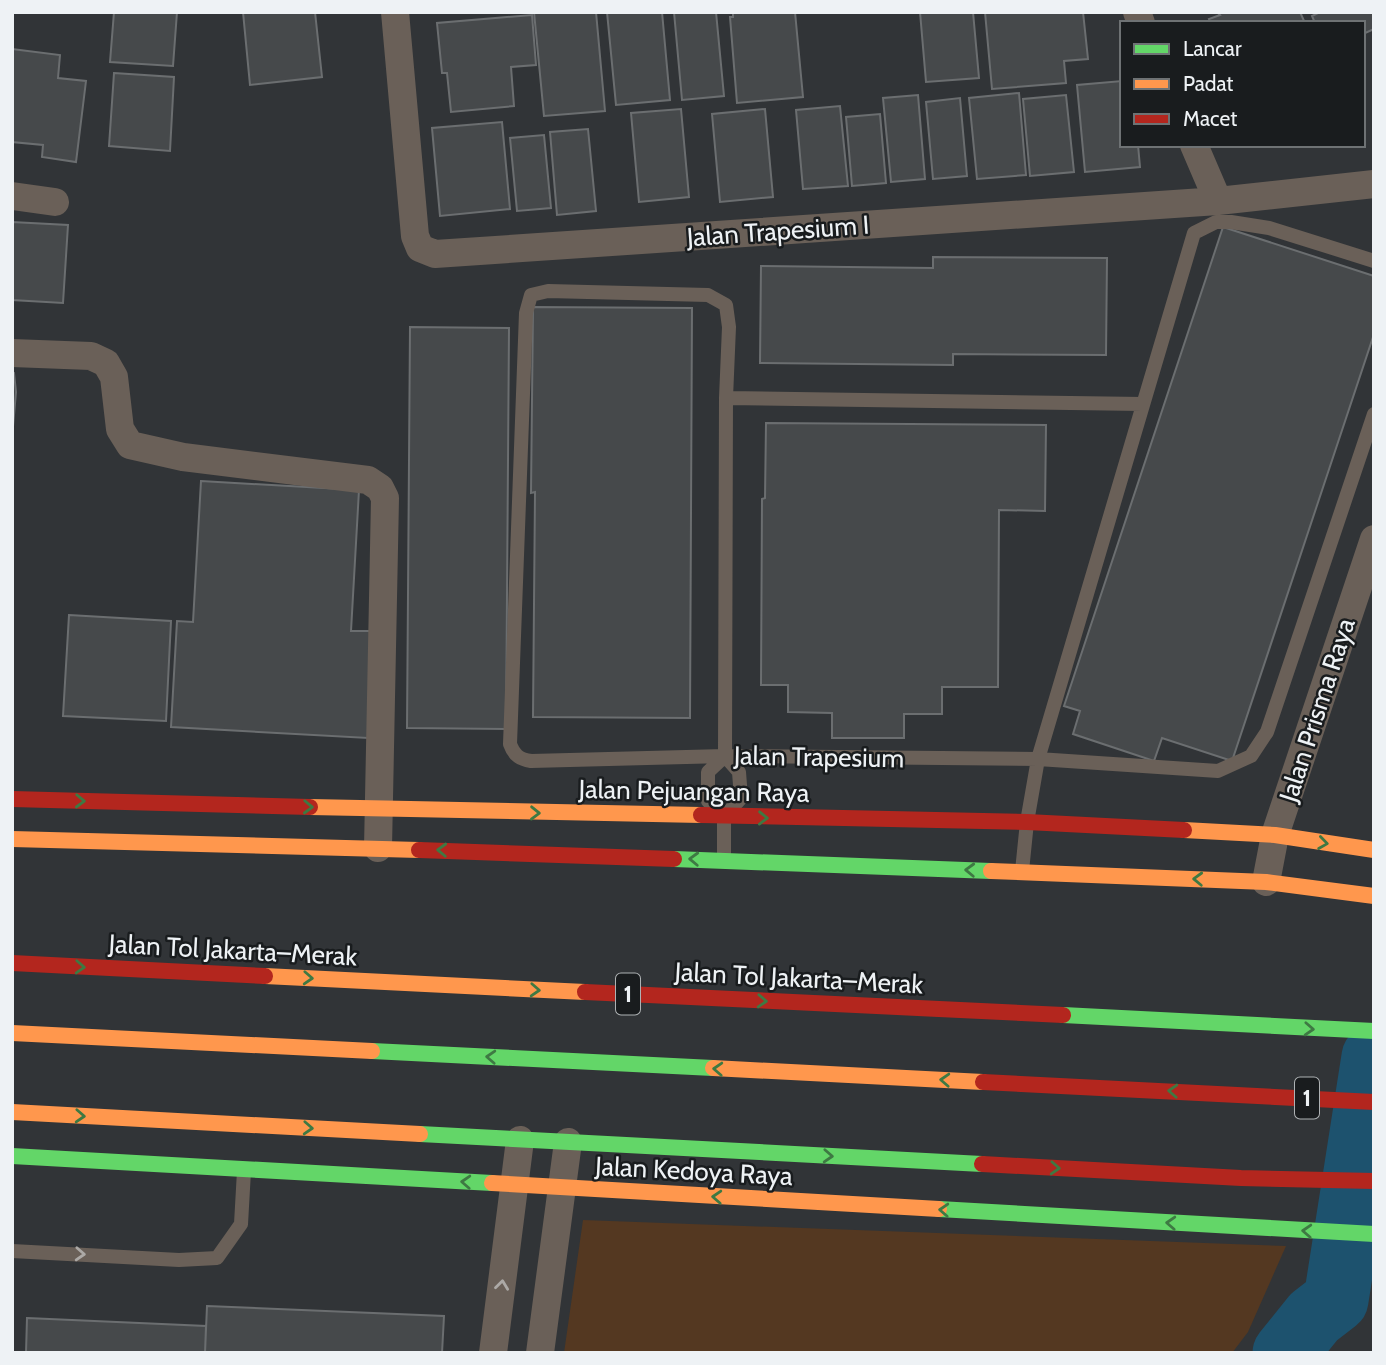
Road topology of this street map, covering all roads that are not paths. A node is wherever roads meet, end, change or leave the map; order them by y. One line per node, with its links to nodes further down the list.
1 (395, 12): 5 (street, Jalan Trapesium I)
2 (1195, 147): 5 (street)
3 (1374, 184): 5 (street, Jalan Trapesium I)
4 (12, 196): 6 (street)
5 (1218, 201)
6 (55, 202)
7 (1374, 261): 10 (lane)
8 (12, 354): 16 (street)
9 (726, 398): 10 (lane); 13 (lane); 13 (lane, Jalan Trapesium)
10 (1143, 404): 14 (lane)
11 (1374, 414): 14 (lane, Jalan Trapesium)
12 (1374, 539): 19 (street, Jalan Prisma Raya)
13 (725, 756): 14 (lane, Jalan Trapesium); 17 (lane); 17 (lane)
14 (1038, 760): 18 (lane)
15 (12, 799): 16 (main road, Jalan Pejuangan Raya, one-way to 16)
16 (379, 809): 17 (main road, Jalan Pejuangan Raya, one-way to 17); 21 (street)
17 (724, 817): 18 (main road, Jalan Pejuangan Raya, one-way to 18); 23 (lane)
18 (1027, 822): 19 (main road, Jalan Pejuangan Raya); 24 (lane)
19 (1275, 835): 22 (main road, Jalan Pejuangan Raya, one-way to 22); 25 (street, Jalan Prisma Raya)
20 (12, 839): 21 (main road)
21 (378, 848): 23 (main road, one-way to 21)
22 (1373, 850)
23 (724, 860): 24 (main road, one-way to 23)
24 (1021, 872): 25 (main road, one-way to 24)
25 (1266, 881): 26 (main road)
26 (1374, 896)
27 (12, 963): 28 (main road, Jalan Tol Jakarta–Merak / 1, one-way to 28)
28 (1374, 1031)
29 (12, 1033): 30 (main road, 1, one-way to 29)
30 (1374, 1102)
31 (12, 1112): 32 (main road, Jalan Kedoya Raya, one-way to 32)
32 (520, 1140): 33 (main road, Jalan Kedoya Raya); 37 (street)
33 (568, 1142): 36 (main road, Jalan Kedoya Raya, one-way to 36); 38 (street)
34 (12, 1156): 35 (main road, Jalan Kedoya Raya)
35 (244, 1170): 37 (main road, Jalan Kedoya Raya, one-way to 35); 40 (lane, one-way to 35)
36 (1374, 1181)
37 (514, 1185): 38 (main road, Jalan Kedoya Raya); 41 (street, one-way to 37)
38 (562, 1188): 39 (main road, Jalan Kedoya Raya, one-way to 38); 42 (street)
39 (1374, 1234)
40 (12, 1251)
41 (493, 1353)
42 (540, 1353)

